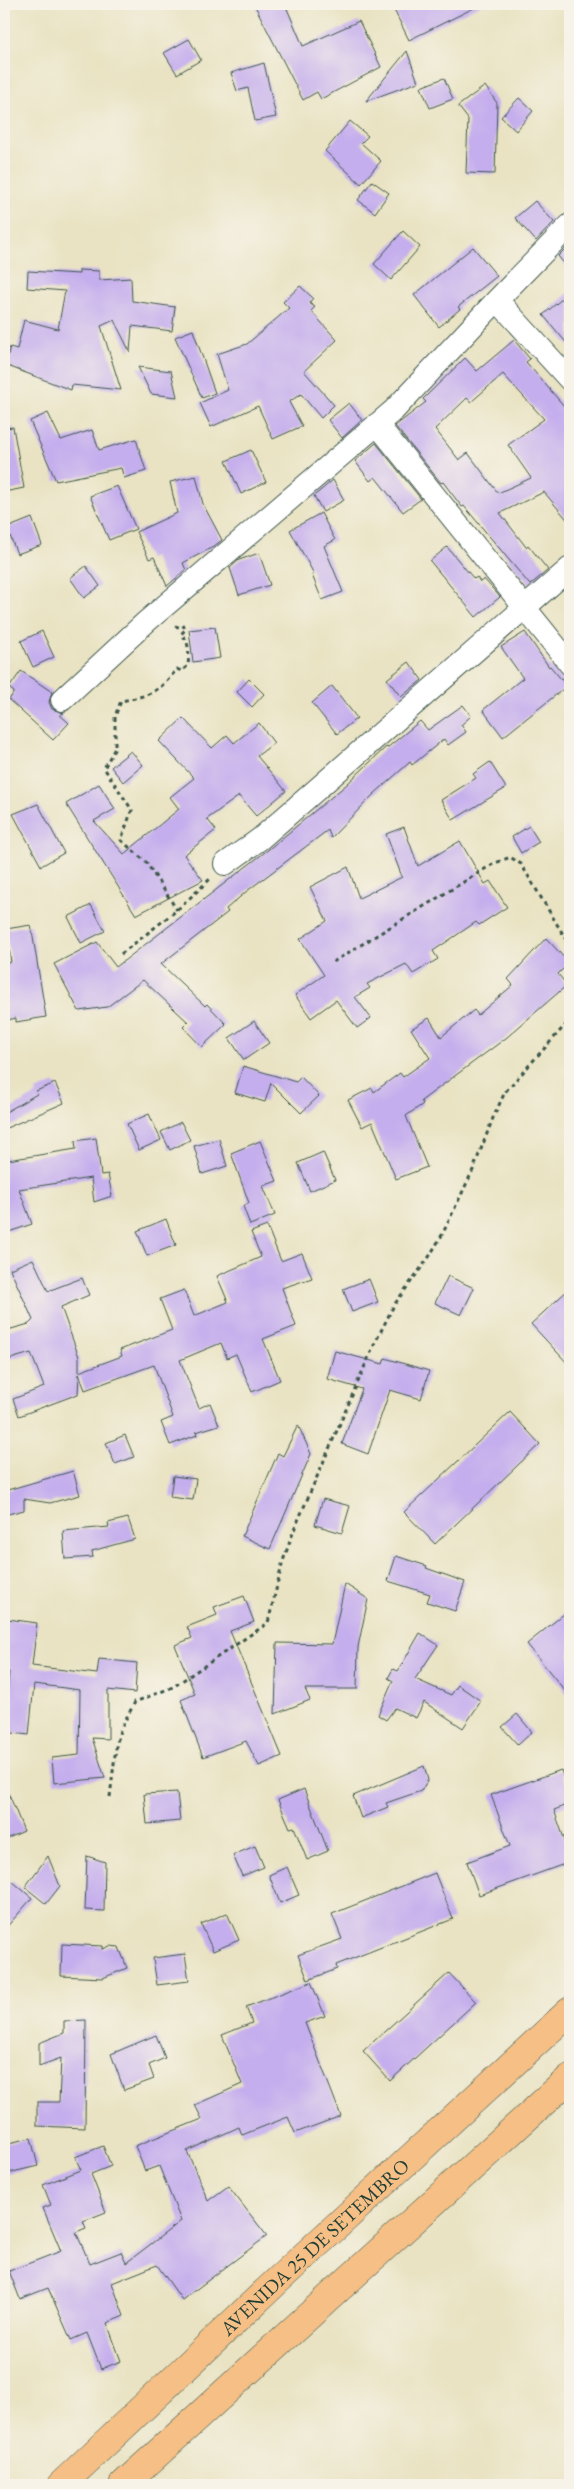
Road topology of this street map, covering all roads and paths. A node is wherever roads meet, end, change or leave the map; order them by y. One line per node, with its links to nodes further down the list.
1 (570, 225): 2 (street)
2 (497, 300): 3 (street); 4 (street)
3 (570, 380)
4 (377, 424): 6 (street); 9 (street)
5 (570, 568): 6 (street)
6 (523, 607): 8 (street); 10 (street)
7 (173, 628): 11 (path)
8 (570, 664)
9 (62, 700)
10 (225, 864): 11 (path)
11 (177, 910): 13 (path)
12 (570, 946): 14 (path)
13 (121, 954)
14 (333, 962)
15 (570, 1020): 16 (path)
16 (110, 1798)
17 (570, 2011): 19 (highway, AVENIDA 25 DE SETEMBRO)
18 (570, 2078): 20 (highway)
19 (62, 2485)
20 (123, 2485)

